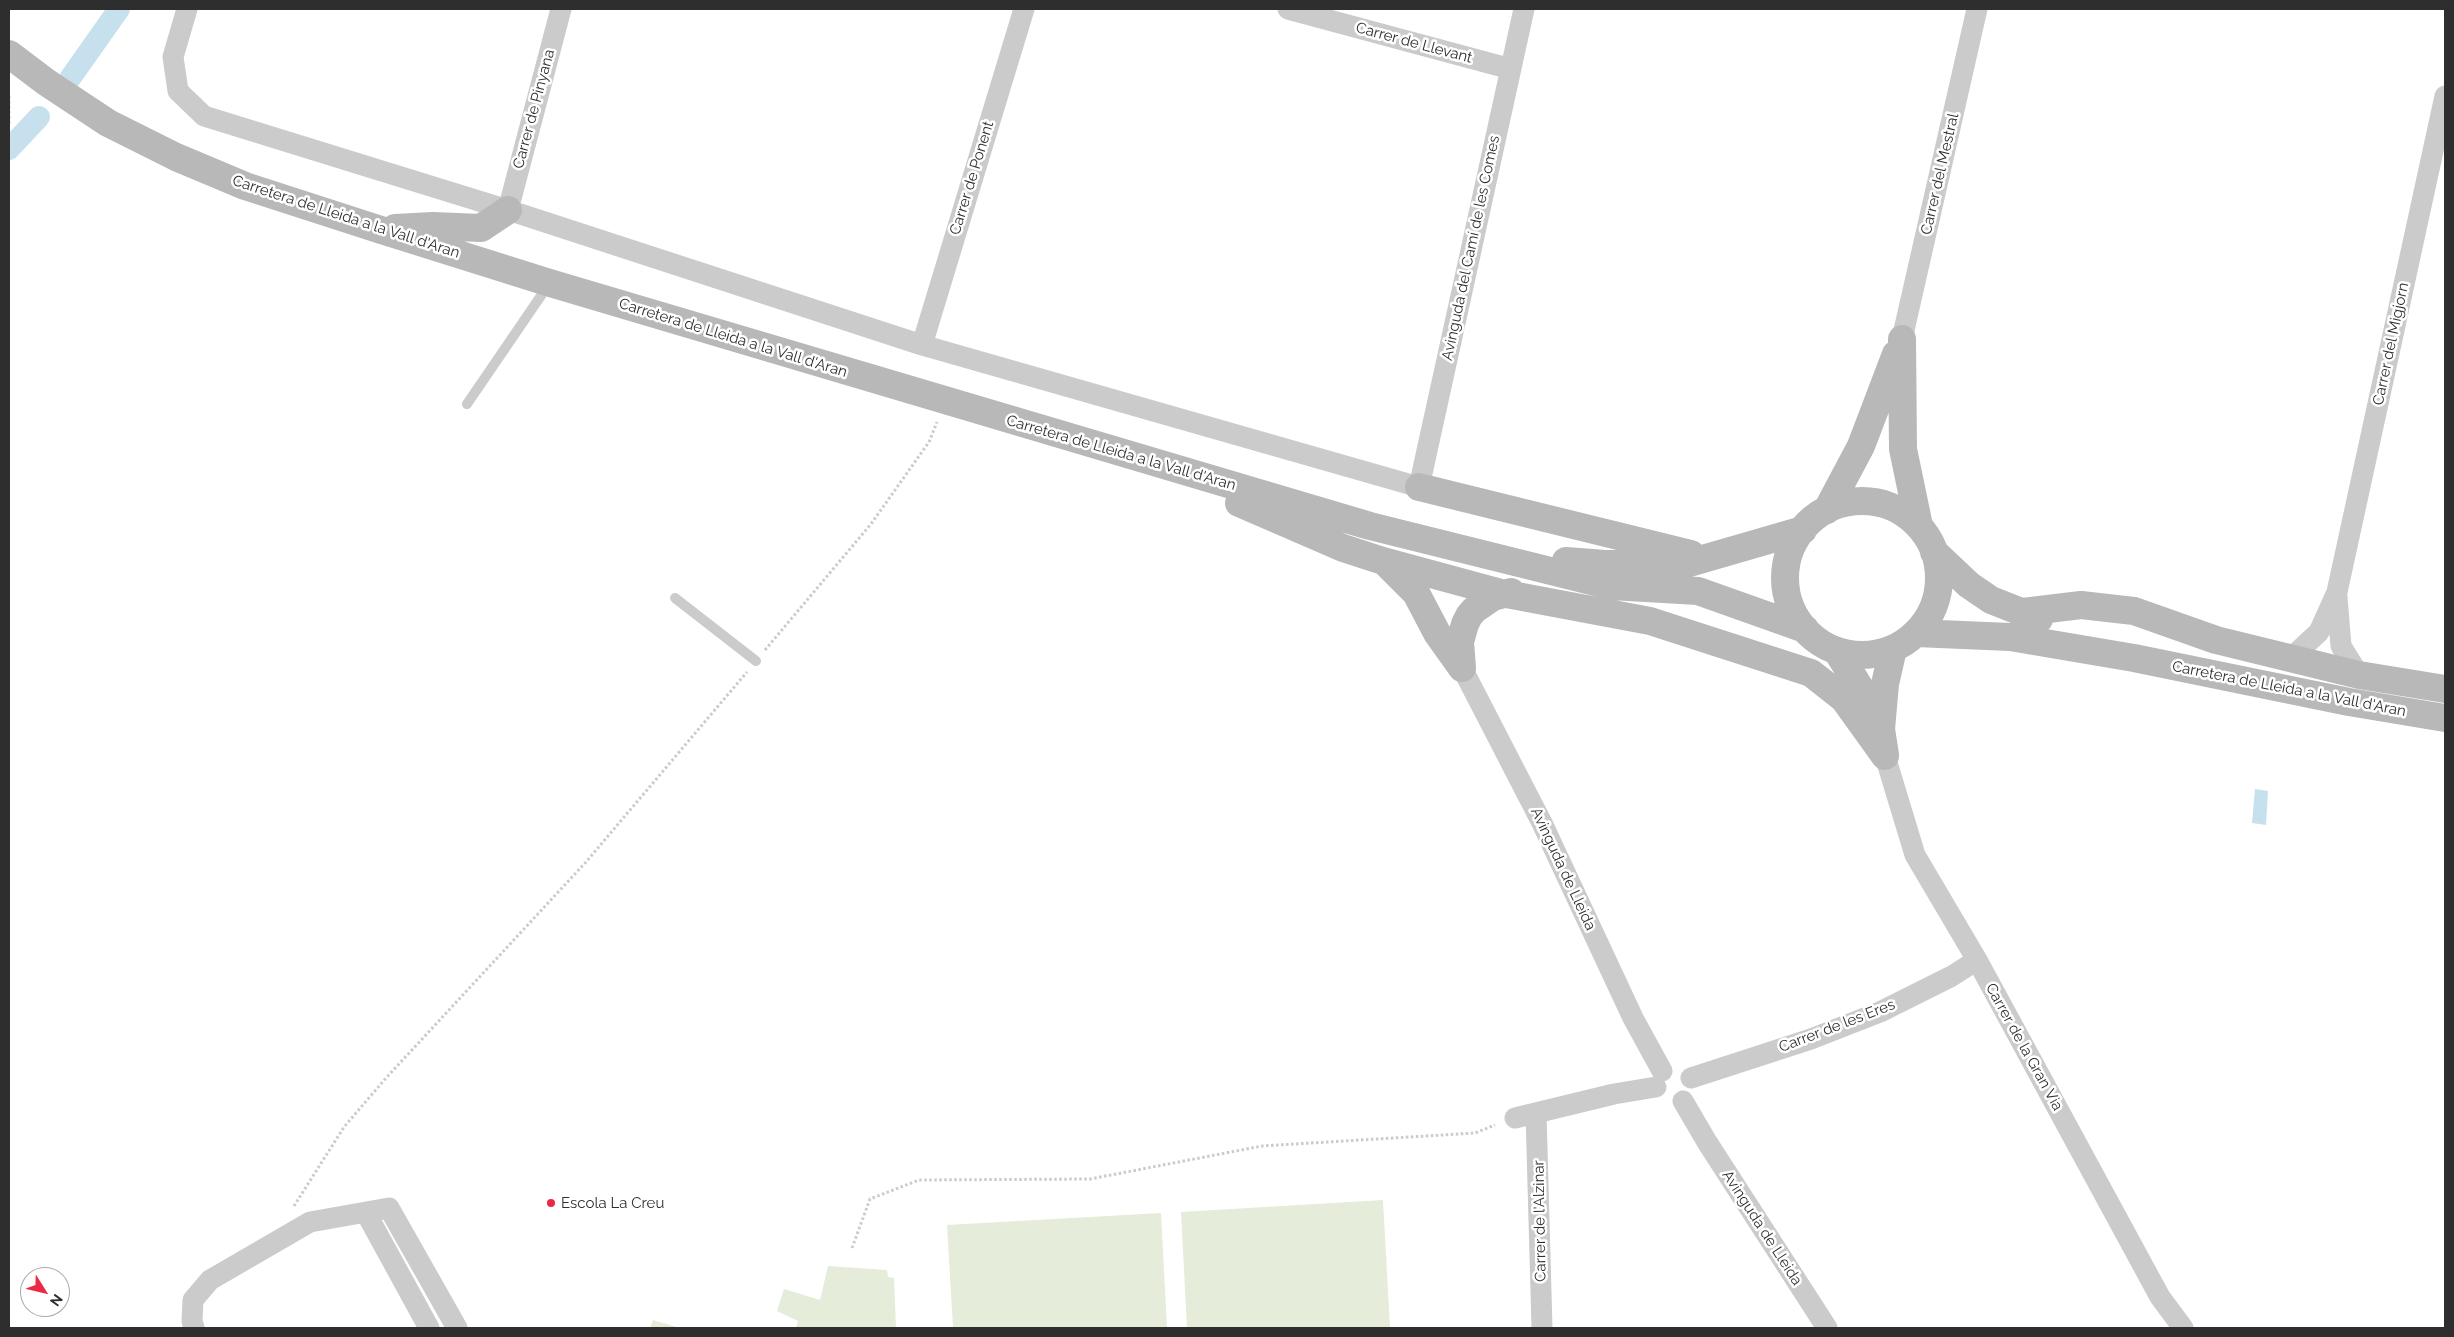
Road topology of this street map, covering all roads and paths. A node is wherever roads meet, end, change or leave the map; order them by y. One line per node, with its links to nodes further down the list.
1 (186, 9): 12 (street)
2 (561, 9): 12 (street, Carrer de Pinyana)
3 (1023, 9): 16 (street, Carrer de Ponent)
4 (1288, 9): 8 (street, Carrer de Llevant)
5 (1524, 9): 8 (street, Avinguda del Camí de les Comes)
6 (1977, 9): 15 (street, Carrer del Mestral)
7 (9, 54): 13 (main road, Carretera de Lleida a la Vall d'Aran)
8 (1511, 69): 20 (street, Avinguda del Camí de les Comes)
9 (9, 96): 11 (path)
10 (2445, 96): 29 (street, Carrer del Migjorn)
11 (9, 124)
12 (508, 210): 13 (main road); 16 (street)
13 (378, 229): 14 (main road, Carretera de Lleida a la Vall d'Aran)
14 (550, 283): 17 (main road, Carretera de Lleida a la Vall d'Aran); 18 (lane)
15 (1902, 339): 21 (main road); 22 (main road)
16 (922, 345): 20 (street)
17 (946, 401): 19 (main road, Carretera de Lleida a la Vall d'Aran); 39 (path)
18 (467, 404)
19 (1127, 455): 25 (main road, Carretera de Lleida a la Vall d'Aran); 27 (main road)
20 (1419, 487): 26 (main road)
21 (1827, 510): 22 (main road); 23 (main road)
22 (1919, 526): 24 (main road)
23 (1803, 530): 26 (main road); 33 (main road)
24 (1934, 552): 32 (main road, Carretera de Lleida a la Vall d'Aran); 34 (main road)
25 (1484, 556): 26 (main road); 28 (main road)
26 (1707, 558)
27 (1383, 561): 30 (main road); 40 (main road)
28 (1611, 586): 30 (main road); 33 (main road)
29 (2337, 592): 38 (street, Carrer del Migjorn); 41 (street, Carrer del Migjorn)
30 (1501, 594): 40 (main road); 45 (main road)
31 (675, 598): 39 (lane)
32 (2023, 612): 37 (main road, Carretera de Lleida a la Vall d'Aran); 38 (main road)
33 (1805, 629): 36 (main road)
34 (1916, 633): 35 (main road); 37 (main road, Carretera de Lleida a la Vall d'Aran)
35 (1893, 649): 36 (main road); 44 (main road)
36 (1837, 651): 44 (main road)
37 (2134, 658): 43 (main road, Carretera de Lleida a la Vall d'Aran)
38 (2290, 658): 41 (main road)
39 (756, 661): 52 (path)
40 (1462, 668): 48 (street, Avinguda de Lleida)
41 (2359, 675): 42 (main road)
42 (2445, 689)
43 (2445, 718)
44 (1881, 729): 45 (main road)
45 (1885, 756): 46 (street, Carrer de la Gran Via)
46 (1977, 960): 47 (street, Carrer de les Eres); 60 (street, Carrer de la Gran Via)
47 (1691, 1078): 48 (street); 49 (street)
48 (1659, 1079): 49 (street); 50 (street)
49 (1683, 1101): 59 (street, Avinguda de Lleida)
50 (1536, 1113): 51 (street); 58 (street, Carrer de l'Alzinar)
51 (1515, 1118): 54 (path)
52 (293, 1207)
53 (366, 1213): 55 (street); 56 (street); 57 (street)
54 (852, 1248)
55 (194, 1328)
56 (429, 1328)
57 (457, 1328)
58 (1542, 1328)
59 (1827, 1328)
60 (2183, 1328)

